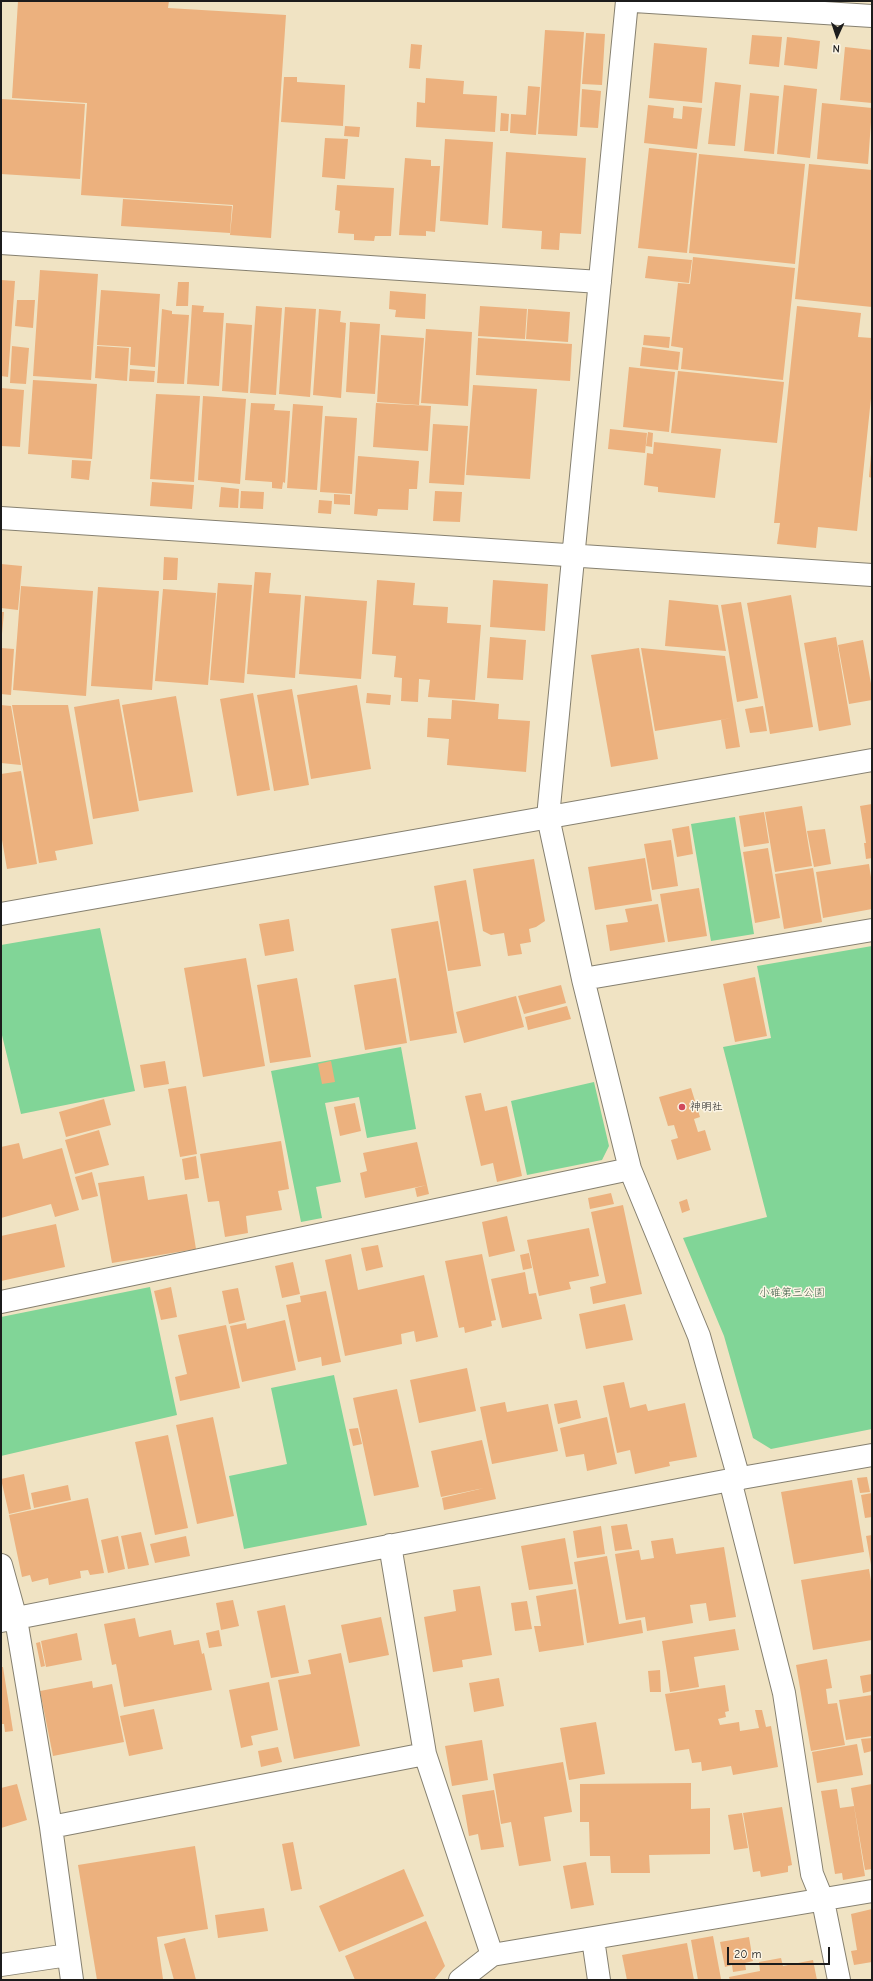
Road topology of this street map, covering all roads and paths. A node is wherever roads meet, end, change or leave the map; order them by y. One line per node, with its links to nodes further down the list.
1 (627, 1): 5 (street)
2 (634, 1): 3 (street)
3 (872, 16)
4 (1, 243): 5 (street)
5 (600, 282): 7 (street)
6 (1, 518): 7 (street)
7 (573, 556): 8 (street); 10 (street)
8 (872, 576)
9 (872, 760): 10 (street)
10 (548, 818): 11 (street); 13 (street)
11 (1, 914)
12 (872, 930): 13 (street)
13 (583, 979): 14 (street)
14 (630, 1169): 15 (street); 17 (street)
15 (1, 1302)
16 (872, 1455): 17 (street)
17 (734, 1480): 18 (street); 24 (street)
18 (390, 1545): 20 (street); 21 (street)
19 (1, 1565): 20 (street)
20 (8, 1620): 22 (street)
21 (425, 1754): 22 (street); 27 (street)
22 (51, 1827): 26 (street)
23 (872, 1891): 24 (street)
24 (823, 1901): 25 (street); 32 (street)
25 (593, 1938): 27 (street); 31 (street)
26 (68, 1955): 28 (street); 29 (street)
27 (492, 1955): 30 (street)
28 (1, 1965)
29 (72, 1980)
30 (460, 1980)
31 (599, 1980)
32 (839, 1980)

